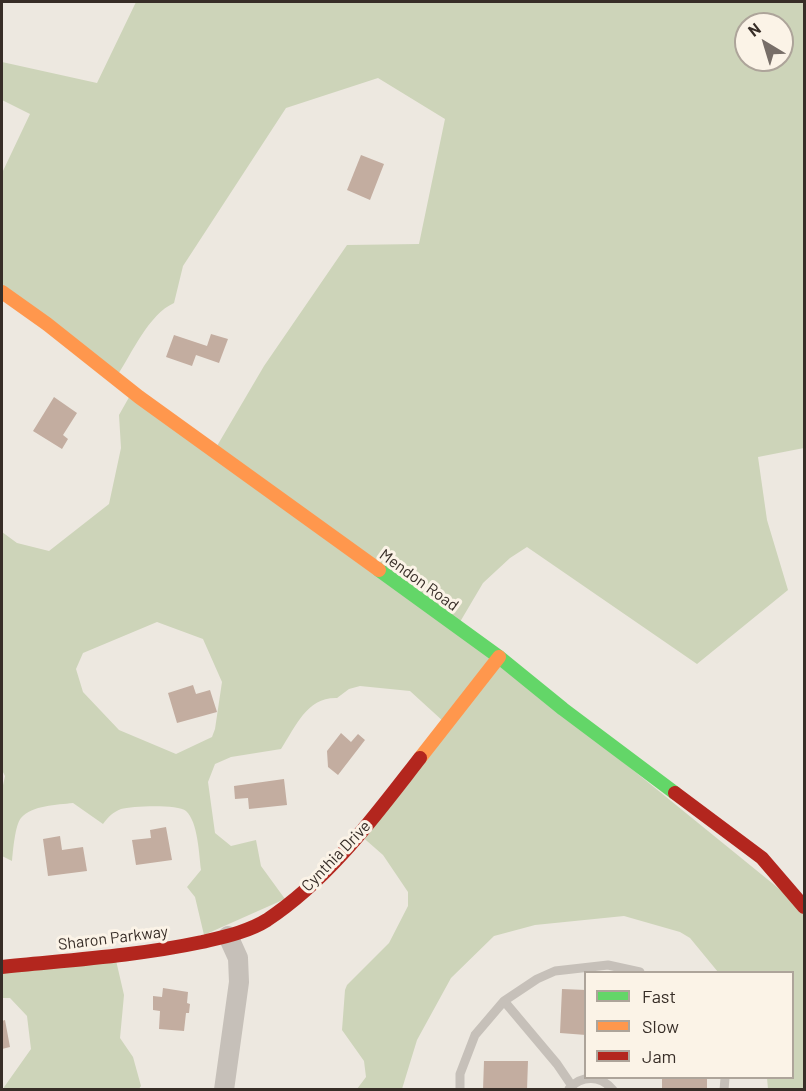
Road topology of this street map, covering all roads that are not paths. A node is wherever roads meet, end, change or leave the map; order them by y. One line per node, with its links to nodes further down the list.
1 (2, 292): 2 (street, Mendon Road)
2 (499, 657): 3 (street, Mendon Road); 4 (street, Cynthia Drive)
3 (804, 907)
4 (228, 936): 5 (street, Sharon Parkway); 11 (street)
5 (2, 967)
6 (635, 971): 7 (lane)
7 (504, 1001): 10 (lane); 12 (lane)
8 (586, 1079): 10 (lane)
9 (597, 1079): 13 (lane)
10 (570, 1088)
11 (224, 1089)
12 (460, 1089)
13 (613, 1089)

